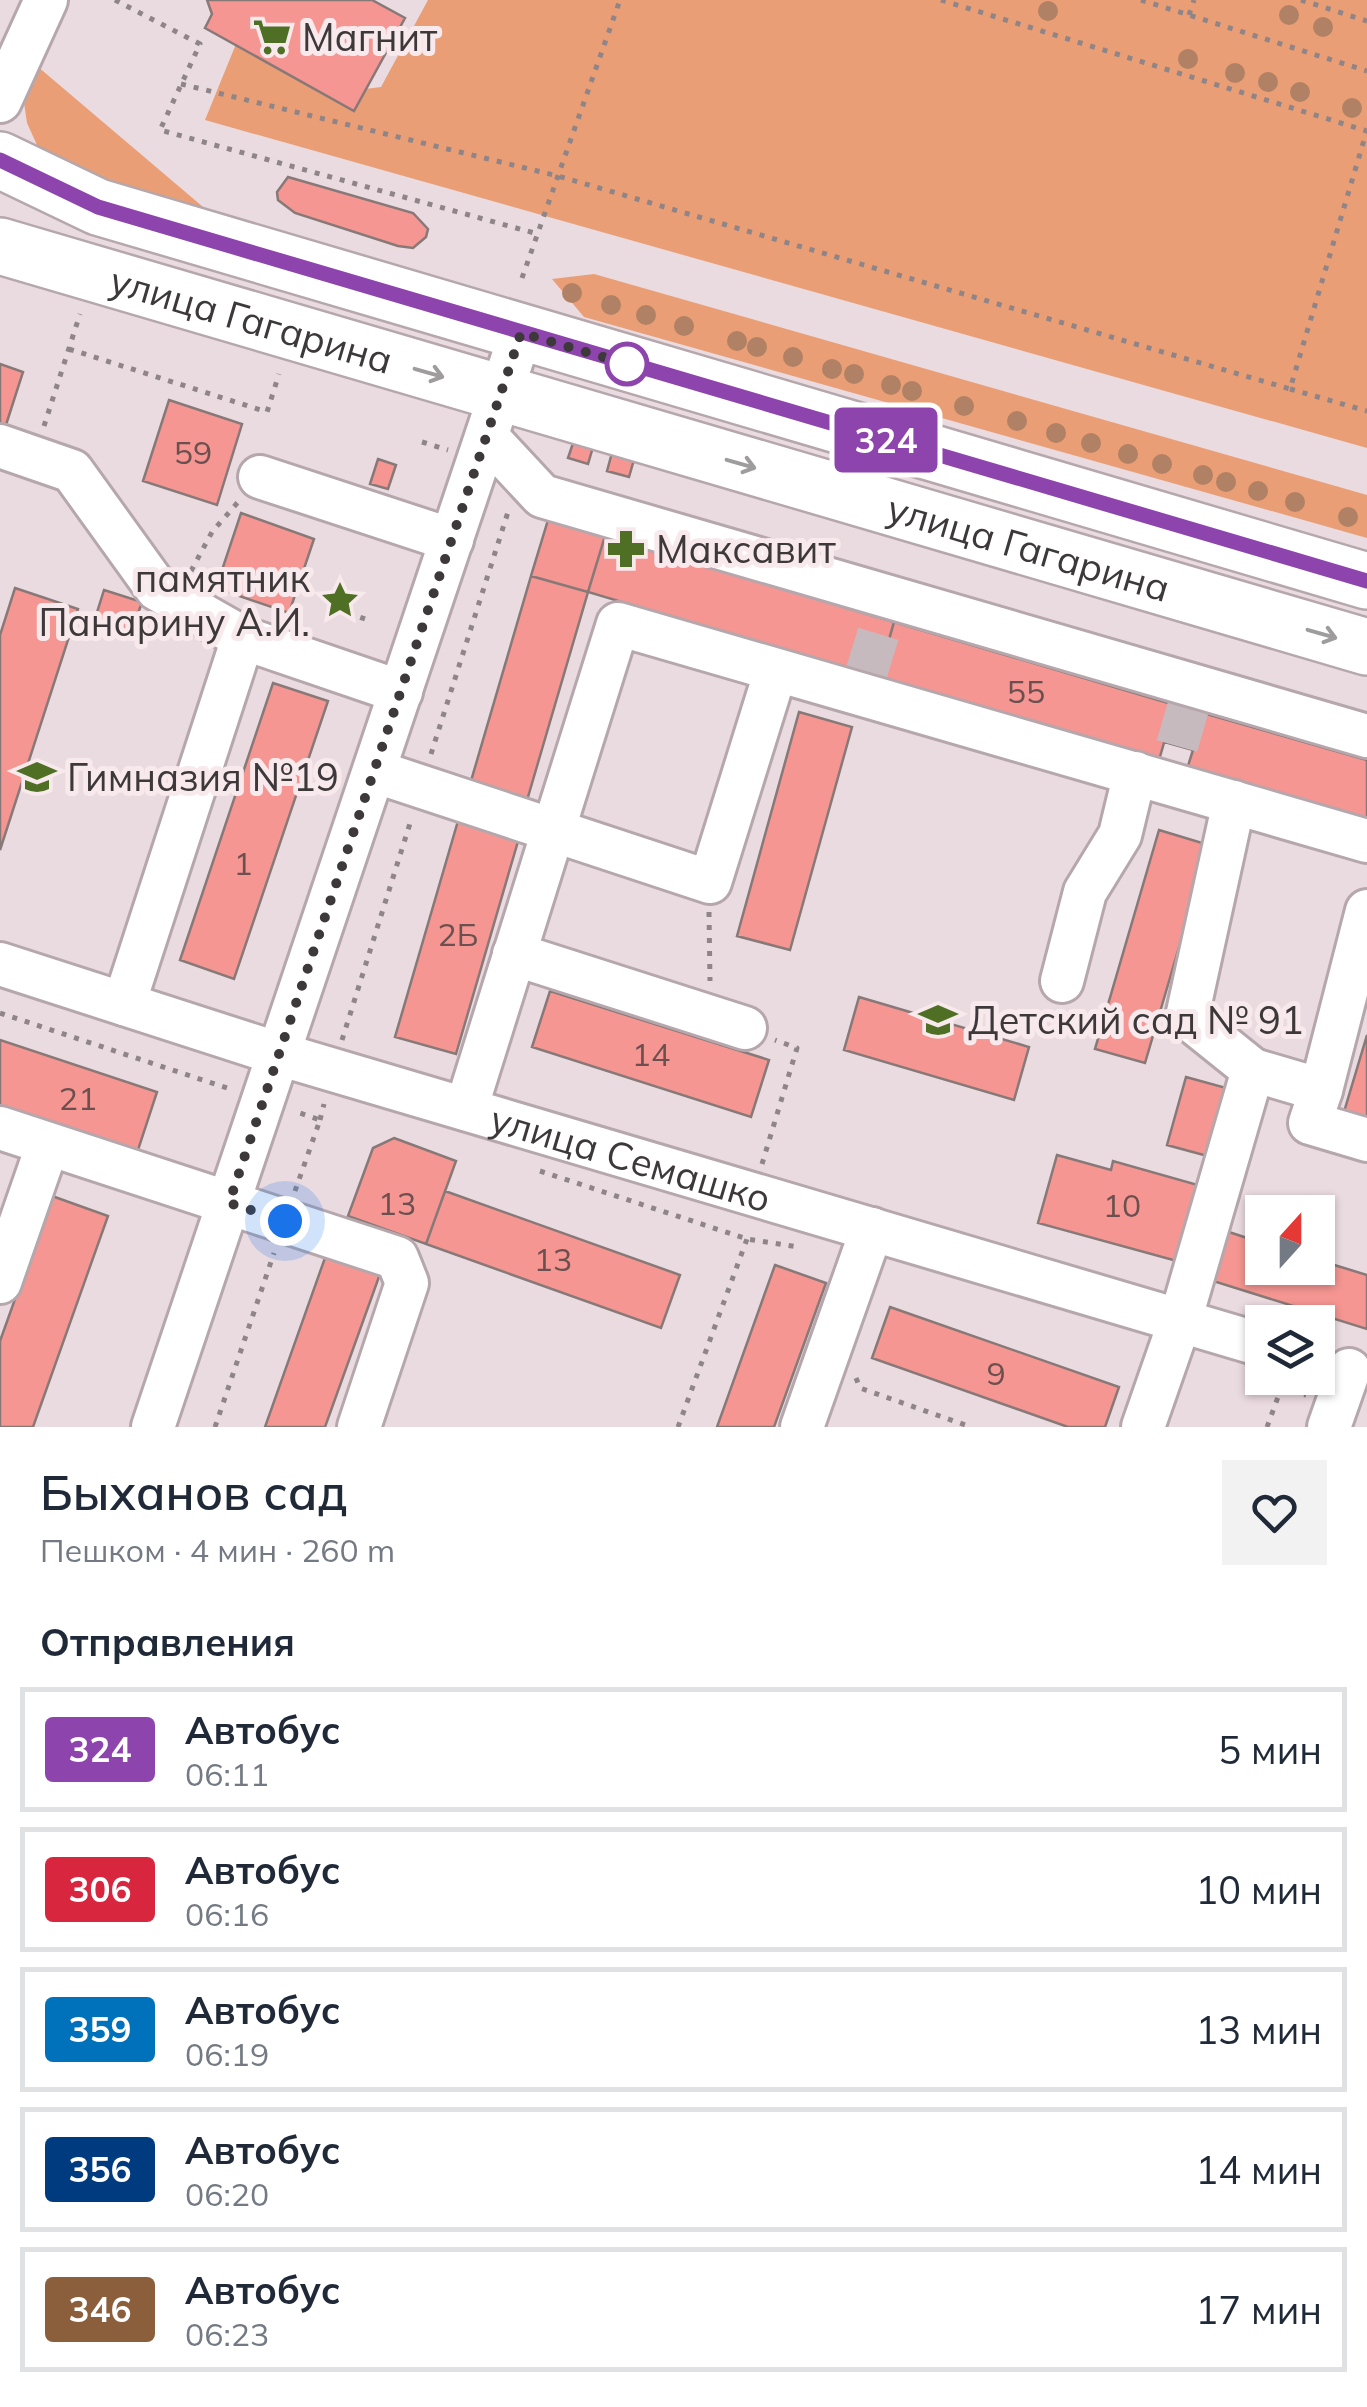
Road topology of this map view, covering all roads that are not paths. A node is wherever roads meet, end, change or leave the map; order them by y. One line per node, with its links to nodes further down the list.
1 (26, 25): 2 (street)
2 (0, 101)
3 (0, 160): 5 (main road, улица Гагарина)
4 (0, 246): 6 (main road, улица Гагарина, one-way to 6)
5 (521, 333): 6 (street); 10 (main road, улица Гагарина)
6 (481, 428): 9 (street); 12 (main road, улица Гагарина, one-way to 12); 18 (street)
7 (17, 452): 13 (street)
8 (260, 477): 9 (street)
9 (452, 540): 16 (street)
10 (1279, 556): 11 (main road, улица Гагарина); 12 (main road)
11 (1367, 581)
12 (1260, 616): 14 (main road, улица Гагарина, one-way to 14)
13 (243, 638): 16 (street); 27 (street)
14 (1367, 647)
15 (776, 670): 18 (street); 21 (street); 21 (street)
16 (401, 692): 19 (street)
17 (1367, 736): 18 (street)
18 (1172, 739): 20 (street); 26 (street)
19 (374, 771): 21 (street); 29 (street)
20 (1234, 802): 22 (street); 30 (street)
21 (552, 830): 24 (street)
22 (1367, 841)
23 (1367, 911): 31 (street)
24 (514, 954): 28 (street); 32 (street)
25 (0, 964): 27 (street, улица Семашко)
26 (1062, 981)
27 (124, 1004): 29 (street, улица Семашко)
28 (744, 1028)
29 (279, 1054): 32 (street, улица Семашко); 36 (street)
30 (1252, 1070): 31 (street); 39 (street)
31 (1320, 1090): 34 (street)
32 (466, 1109): 37 (street, улица Семашко)
33 (0, 1128): 35 (street)
34 (1367, 1140)
35 (48, 1144): 36 (street); 38 (street)
36 (229, 1203): 42 (street); 43 (street)
37 (872, 1230): 39 (street, улица Семашко); 44 (street)
38 (0, 1282)
39 (1180, 1320): 40 (street, улица Семашко); 45 (street)
40 (1245, 1340)
41 (1344, 1369): 46 (street)
42 (153, 1427)
43 (359, 1427)
44 (802, 1427)
45 (1143, 1427)
46 (1329, 1427)

